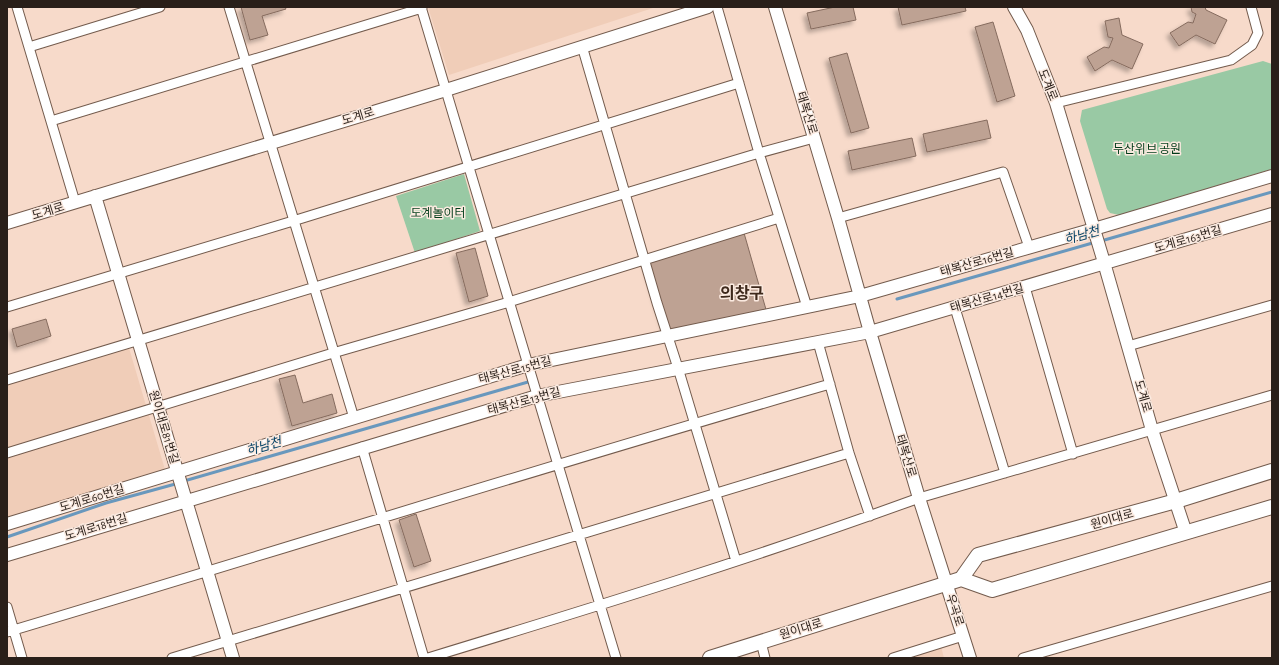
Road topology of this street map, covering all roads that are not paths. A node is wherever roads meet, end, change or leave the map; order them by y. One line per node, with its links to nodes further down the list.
1 (17, 7): 11 (street)
2 (160, 7): 11 (street)
3 (229, 7): 12 (street)
4 (708, 7): 10 (street, 도계로)
5 (717, 7): 13 (street)
6 (775, 7): 18 (street, 태복산로)
7 (1014, 7): 15 (street, 도계로)
8 (1250, 7): 15 (street)
9 (421, 8): 12 (street); 14 (street)
10 (582, 46): 14 (street, 도계로); 17 (street)
11 (29, 47): 16 (street)
12 (246, 62): 16 (street); 19 (street)
13 (739, 83): 17 (street); 20 (street)
14 (446, 90): 19 (street, 도계로); 21 (street)
15 (1056, 103): 31 (street, 도계로)
16 (51, 121): 25 (street)
17 (605, 125): 21 (street); 23 (street)
18 (814, 138): 20 (street); 28 (street, 태복산로)
19 (270, 142): 24 (street, 도계로); 29 (street)
20 (759, 153): 23 (street); 27 (street)
21 (469, 167): 29 (street); 32 (street)
22 (1272, 176): 31 (street, 태복산로16번길)
23 (625, 194): 32 (street); 34 (street)
24 (95, 196): 25 (street, 도계로); 36 (street, 원이대로81번길)
25 (75, 202): 30 (street, 도계로)
26 (1272, 214): 35 (street, 도계로163번길)
27 (780, 218): 34 (street); 43 (street)
28 (838, 218): 33 (street); 39 (street, 태복산로)
29 (293, 221): 36 (street); 38 (street)
30 (7, 223)
31 (1095, 232): 33 (street, 태복산로16번길); 35 (street, 도계로)
32 (489, 235): 38 (street); 40 (street)
33 (1029, 247): 39 (street, 태복산로16번길)
34 (645, 260): 40 (street); 46 (street)
35 (1104, 261): 37 (street, 태복산로14번길); 49 (street, 도계로)
36 (118, 275): 42 (street); 47 (street, 원이대로81번길)
37 (1025, 287): 44 (street, 태복산로14번길); 64 (street)
38 (313, 288): 47 (street); 50 (street)
39 (860, 298): 43 (street, 태복산로15번길); 45 (street, 태복산로)
40 (509, 302): 50 (street); 51 (street)
41 (1272, 305): 49 (street)
42 (7, 307)
43 (807, 307): 46 (street, 태복산로15번길)
44 (955, 308): 45 (street, 태복산로14번길); 67 (street)
45 (869, 329): 48 (street, 태복산로13번길); 71 (street, 태복산로)
46 (668, 336): 51 (street, 태복산로15번길); 52 (street)
47 (138, 342): 53 (street); 57 (street, 원이대로81번길)
48 (818, 342): 52 (street, 태복산로13번길); 54 (street)
49 (1128, 346): 60 (street, 도계로)
50 (333, 354): 57 (street); 58 (street)
51 (528, 365): 56 (street); 58 (street, 태복산로15번길)
52 (678, 368): 56 (street, 태복산로13번길); 59 (street)
53 (7, 380)
54 (830, 384): 59 (street); 63 (street)
55 (1272, 395): 60 (street)
56 (537, 396): 61 (street, 태복산로13번길); 65 (street)
57 (158, 407): 62 (street); 68 (street, 원이대로81번길)
58 (354, 418): 68 (street, 태복산로15번길)
59 (694, 423): 65 (street); 69 (street)
60 (1152, 430): 64 (street); 72 (street, 도계로)
61 (362, 447): 70 (street, 태복산로13번길); 75 (street)
62 (7, 453)
63 (849, 453): 69 (street); 74 (street)
64 (1073, 454): 67 (street)
65 (558, 464): 75 (street); 78 (street)
66 (1272, 471): 72 (main road, 원이대로)
67 (1005, 473): 71 (street)
68 (178, 474): 70 (street, 원이대로81번길); 76 (street, 도계로60번길)
69 (716, 493): 78 (street); 80 (street)
70 (184, 496): 79 (street, 도계로18번길); 81 (street, 원이대로81번길)
71 (919, 498): 74 (street); 83 (street, 태복산로)
72 (1176, 501): 77 (street, 도계로); 82 (main road, 원이대로)
73 (1272, 507): 77 (main road)
74 (870, 516): 80 (street)
75 (383, 518): 81 (street); 85 (street)
76 (7, 524)
77 (1186, 533): 82 (main road)
78 (579, 535): 85 (street); 86 (street)
79 (7, 555)
80 (736, 561): 86 (street)
81 (207, 571): 88 (street); 90 (street, 원이대로81번길)
82 (961, 579): 83 (main road, 원이대로)
83 (946, 584): 89 (street, 우곡로); 91 (main road, 원이대로)
84 (1272, 586): 92 (street)
85 (403, 588): 90 (street); 96 (street)
86 (601, 606): 97 (street); 98 (street)
87 (7, 607): 88 (street)
88 (11, 631): 93 (street)
89 (963, 636): 101 (street, 우곡로); 102 (street, 우곡로)
90 (228, 641): 94 (street); 95 (street, 원이대로81번길)
91 (761, 642): 99 (main road, 원이대로); 100 (street)
92 (1054, 654): 103 (street)
93 (22, 658)
94 (172, 658)
95 (233, 658)
96 (424, 658)
97 (428, 658)
98 (616, 658)
99 (710, 658)
100 (765, 658)
101 (893, 658)
102 (970, 658)
103 (1023, 658)

